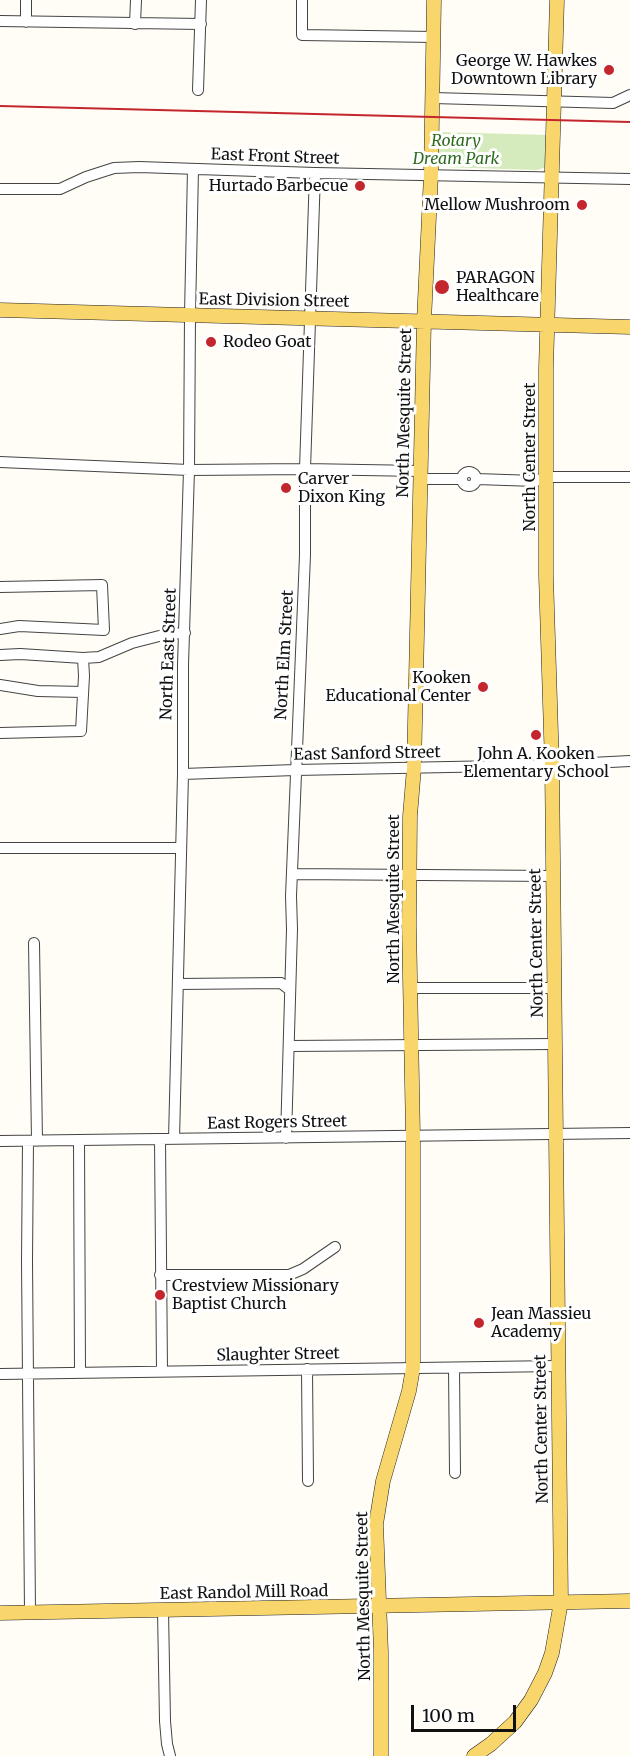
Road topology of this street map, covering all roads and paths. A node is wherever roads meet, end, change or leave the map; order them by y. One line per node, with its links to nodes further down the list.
1 (26, 0): 8 (street)
2 (136, 0): 9 (street)
3 (201, 0): 10 (street)
4 (302, 0): 11 (street)
5 (434, 0): 11 (main road, North Mesquite Street)
6 (557, 0): 15 (main road, North Center Street)
7 (0, 21): 8 (street)
8 (26, 22): 9 (street)
9 (135, 24): 10 (street)
10 (201, 24): 12 (street)
11 (434, 37): 14 (main road, North Mesquite Street)
12 (198, 90)
13 (630, 95): 15 (street)
14 (433, 98): 15 (street); 18 (main road, North Mesquite Street)
15 (554, 100): 19 (main road, North Center Street)
16 (193, 169): 17 (street, East Front Street); 21 (street, East Front Street); 23 (street, North East Street)
17 (315, 173): 18 (street, East Front Street); 24 (street, North Elm Street)
18 (431, 175): 19 (street, East Front Street); 25 (main road, North Mesquite Street)
19 (552, 177): 20 (street, East Front Street); 26 (main road, North Center Street)
20 (630, 179)
21 (0, 189)
22 (0, 310): 23 (main road, East Division Street)
23 (190, 315): 24 (main road, East Division Street); 30 (street, North East Street)
24 (310, 318): 25 (main road, East Division Street); 29 (street, North Elm Street)
25 (424, 321): 26 (main road, East Division Street); 31 (main road, North Mesquite Street)
26 (547, 325): 27 (main road, East Division Street); 32 (main road, North Center Street)
27 (630, 327)
28 (0, 462): 30 (street)
29 (305, 469): 30 (street); 31 (street); 45 (street, North Elm Street)
30 (189, 470): 36 (street, North East Street)
31 (420, 475): 32 (street); 44 (main road, North Mesquite Street)
32 (546, 477): 33 (street); 43 (main road, North Center Street)
33 (630, 477)
34 (0, 587): 35 (street)
35 (0, 629)
36 (185, 633): 38 (street); 46 (street, North East Street)
37 (0, 655): 38 (street)
38 (82, 658): 40 (street)
39 (0, 685): 40 (street)
40 (83, 692): 41 (street)
41 (0, 733)
42 (630, 761): 43 (street, East Sanford Street)
43 (552, 765): 44 (street, East Sanford Street); 51 (main road, North Center Street)
44 (414, 768): 45 (street, East Sanford Street); 50 (main road, North Mesquite Street)
45 (295, 770): 46 (street, East Sanford Street); 49 (street, North Elm Street)
46 (183, 774): 48 (street, North East Street)
47 (0, 848): 48 (street)
48 (181, 848): 53 (street, North East Street)
49 (292, 874): 50 (street); 56 (street, North Elm Street)
50 (411, 876): 51 (street); 54 (main road, North Mesquite Street)
51 (553, 876): 55 (main road, North Center Street)
52 (34, 943): 67 (street)
53 (178, 984): 56 (street); 64 (street, North East Street)
54 (410, 988): 55 (street); 58 (main road, North Mesquite Street)
55 (554, 988): 57 (main road, North Center Street)
56 (291, 990): 59 (street, North Elm Street)
57 (554, 1044): 58 (street); 61 (main road, North Center Street)
58 (411, 1045): 59 (street); 62 (main road, North Mesquite Street)
59 (289, 1046): 63 (street, North Elm Street)
60 (630, 1133): 61 (street, East Rogers Street)
61 (555, 1135): 62 (street, East Rogers Street); 71 (main road, North Center Street)
62 (414, 1136): 63 (street, East Rogers Street); 72 (main road, North Mesquite Street)
63 (286, 1138): 64 (street, East Rogers Street)
64 (174, 1139): 66 (street, East Rogers Street)
65 (79, 1140): 66 (street, East Rogers Street); 67 (street, East Rogers Street); 76 (street)
66 (160, 1140): 70 (street)
67 (33, 1141): 68 (street, East Rogers Street); 77 (street)
68 (0, 1142)
69 (335, 1246): 70 (street)
70 (160, 1275): 75 (street)
71 (557, 1366): 73 (street, Slaughter Street); 82 (main road, North Center Street)
72 (413, 1368): 73 (street, Slaughter Street); 74 (street, Slaughter Street); 83 (main road, North Mesquite Street)
73 (454, 1368): 79 (street)
74 (307, 1370): 75 (street, Slaughter Street); 80 (street)
75 (162, 1371): 76 (street, Slaughter Street)
76 (80, 1372): 77 (street, Slaughter Street)
77 (28, 1373): 78 (street, Slaughter Street); 86 (street)
78 (0, 1374)
79 (455, 1473)
80 (308, 1481)
81 (630, 1601): 82 (main road, East Randol Mill Road)
82 (561, 1602): 83 (main road, East Randol Mill Road); 89 (main road, North Center Street)
83 (379, 1606): 84 (main road, East Randol Mill Road); 88 (main road, North Mesquite Street)
84 (163, 1611): 86 (main road, East Randol Mill Road); 87 (street)
85 (0, 1613): 86 (main road, East Randol Mill Road)
86 (30, 1613)
87 (170, 1756)
88 (381, 1756)
89 (474, 1756)

